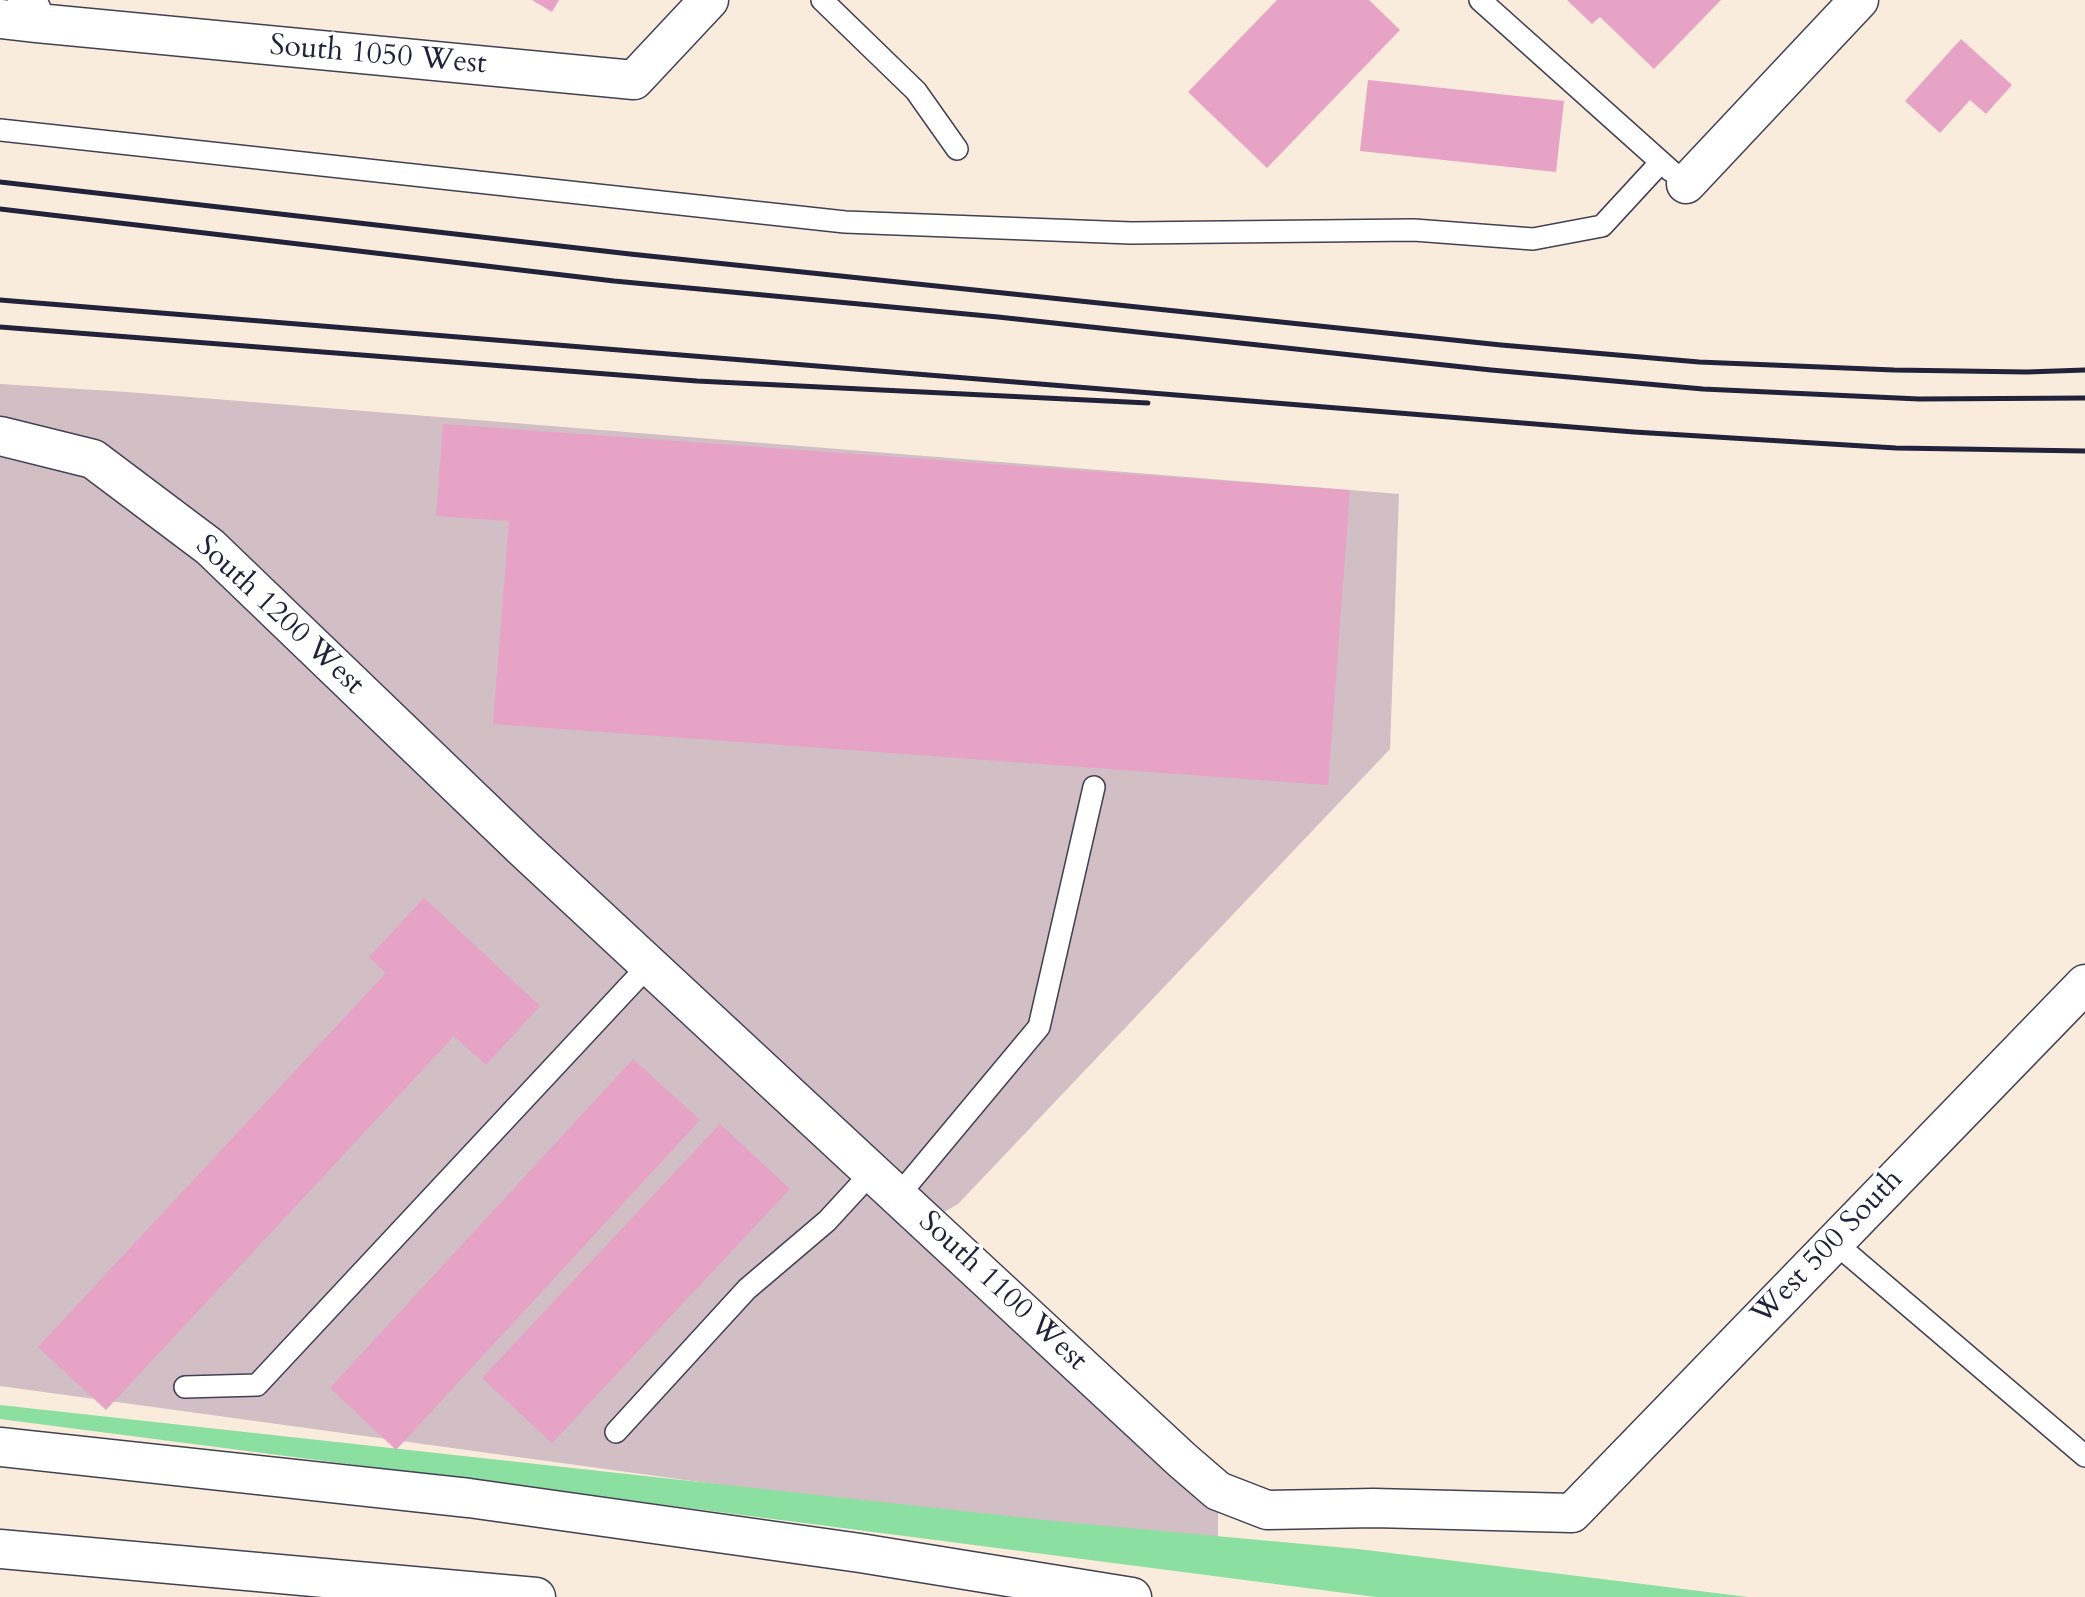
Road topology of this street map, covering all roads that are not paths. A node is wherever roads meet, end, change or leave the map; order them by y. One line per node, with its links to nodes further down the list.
1 (709, 0): 5 (main road, South 1050 West)
2 (822, 0): 7 (lane)
3 (1480, 0): 8 (lane)
4 (1859, 0): 8 (main road)
5 (21, 14)
6 (0, 130): 8 (lane)
7 (957, 149)
8 (1673, 173)
9 (0, 436): 11 (main road, South 1200 West)
10 (1094, 787): 14 (lane)
11 (525, 850): 12 (main road, South 1100 West)
12 (649, 965): 14 (main road, South 1100 West); 16 (lane)
13 (2085, 984): 15 (main road, West 500 South)
14 (885, 1184): 17 (lane); 20 (main road, South 1100 West)
15 (1834, 1242): 19 (lane); 20 (main road, West 500 South)
16 (185, 1387)
17 (616, 1432)
18 (0, 1447): 23 (main road)
19 (2085, 1455)
20 (1572, 1513)
21 (0, 1549): 22 (main road)
22 (536, 1597)
23 (1132, 1597)

